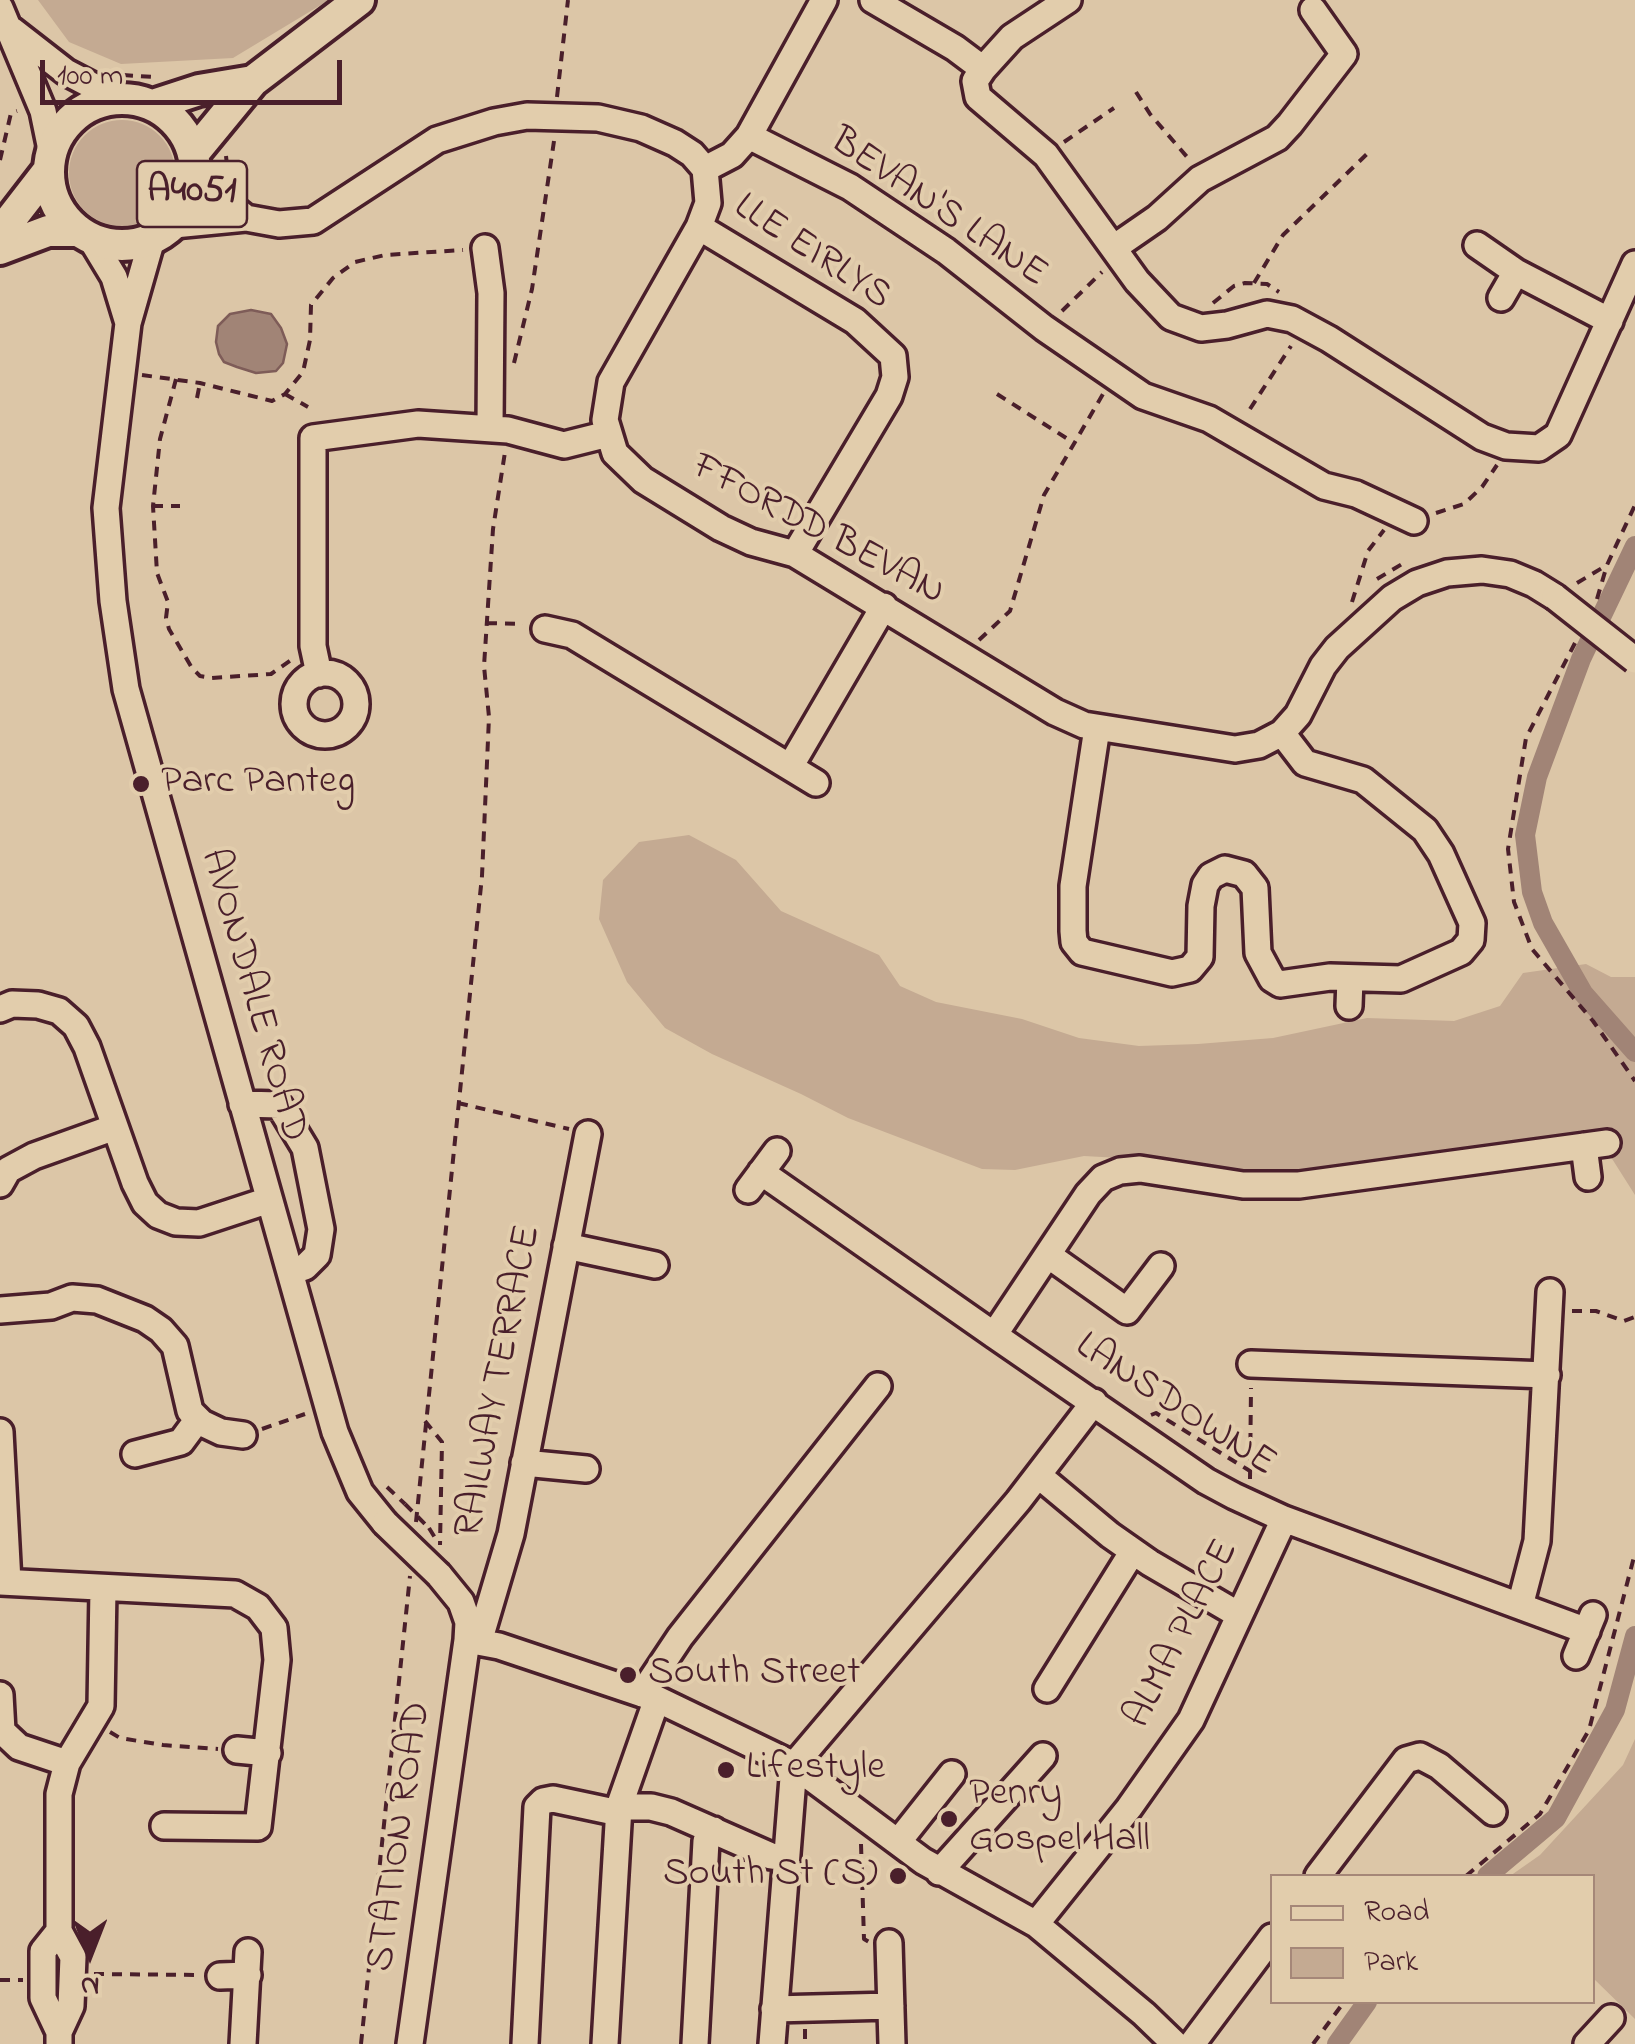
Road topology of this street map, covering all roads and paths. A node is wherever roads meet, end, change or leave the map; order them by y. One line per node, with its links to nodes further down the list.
1 (360, 0): 10 (main road, A4051)
2 (568, 0): 14 (path)
3 (824, 0): 17 (street)
4 (872, 0): 8 (street)
5 (1068, 0): 8 (street)
6 (1313, 10): 23 (street)
7 (4, 17): 11 (street); 20 (street)
8 (983, 69): 19 (street)
9 (167, 76): 11 (path)
10 (253, 81): 13 (main road, A4051); 16 (main road, A4051)
11 (111, 86): 13 (main road, A4051); 20 (main road)
12 (1136, 92): 23 (path)
13 (153, 105): 21 (main road, A4051)
14 (550, 107): 22 (street); 25 (street); 42 (path)
15 (1114, 108): 19 (path)
16 (217, 122): 21 (main road, A4051); 24 (path)
17 (750, 136): 22 (street); 41 (street, BEVAN'S LANE)
18 (1369, 152): 36 (path)
19 (1046, 155): 33 (street)
20 (49, 161): 28 (main road); 29 (main road, A4051)
21 (194, 165): 25 (street); 27 (main road, A4051)
22 (706, 168): 26 (street)
23 (1194, 169): 33 (street)
24 (239, 184)
25 (246, 218): 27 (street)
26 (699, 227): 53 (street); 60 (street, LLE EIRLYS)
27 (163, 232): 29 (main road, A4051); 39 (street, AVONDALE ROAD)
28 (0, 233)
29 (84, 235): 32 (main road, A4051); 39 (street, AVONDALE ROAD)
30 (1477, 245): 35 (street)
31 (484, 248): 47 (path); 52 (street)
32 (0, 249)
33 (1118, 252): 40 (street); 41 (path)
34 (1635, 264): 38 (street)
35 (1516, 272): 37 (street); 38 (street)
36 (1254, 282)
37 (1501, 298)
38 (1610, 321): 55 (street)
39 (128, 323): 43 (street, AVONDALE ROAD)
40 (1304, 325): 51 (path); 55 (street)
41 (1044, 328): 44 (street, BEVAN'S LANE)
42 (512, 372)
43 (122, 373): 45 (path); 84 (street, AVONDALE ROAD)
44 (1113, 377): 54 (path); 59 (street, BEVAN'S LANE)
45 (176, 379): 46 (path); 57 (path)
46 (200, 383): 47 (path); 49 (path)
47 (285, 394): 50 (path)
48 (997, 394): 54 (path)
49 (198, 398)
50 (308, 407)
51 (1250, 409)
52 (499, 429): 53 (street); 66 (path); 74 (street)
53 (608, 434): 60 (street, FFORDD BEVAN)
54 (1074, 443): 71 (path)
55 (1506, 446): 59 (path)
56 (1635, 505): 61 (path)
57 (153, 506): 58 (path); 68 (path)
58 (180, 506)
59 (1414, 520): 65 (path)
60 (795, 554): 63 (street, FFORDD BEVAN)
61 (1607, 565): 62 (path); 64 (path)
62 (1555, 597): 73 (street, bridge); 76 (street)
63 (884, 606): 71 (street, FFORDD BEVAN); 77 (street)
64 (1592, 611)
65 (1340, 613)
66 (488, 623): 69 (path); 83 (path)
67 (176, 625): 68 (path)
68 (169, 629): 72 (path)
69 (545, 629): 77 (street)
70 (1575, 643): 82 (path)
71 (967, 657): 75 (street, FFORDD BEVAN)
72 (291, 660)
73 (1635, 660)
74 (318, 674)
75 (1097, 728): 76 (street, FFORDD BEVAN); 79 (street)
76 (1282, 733): 79 (street)
77 (790, 767): 78 (street)
78 (816, 783)
79 (1350, 978): 80 (street)
80 (1349, 1006)
81 (0, 1009): 85 (street)
82 (1635, 1081)
83 (458, 1103): 86 (path); 106 (path)
84 (242, 1104): 90 (street, AVONDALE ROAD); 95 (street)
85 (115, 1127): 89 (street); 90 (street)
86 (588, 1134): 91 (street, RAILWAY TERRACE)
87 (778, 1150): 99 (street, LANSDOWNE)
88 (1588, 1177): 92 (street)
89 (0, 1184)
90 (269, 1200): 95 (street, AVONDALE ROAD)
91 (566, 1246): 93 (street); 112 (street, RAILWAY TERRACE)
92 (1048, 1255): 94 (street); 99 (street)
93 (655, 1266)
94 (1162, 1266)
95 (290, 1272): 104 (street, AVONDALE ROAD)
96 (1549, 1302): 98 (path); 101 (street)
97 (0, 1310): 105 (street)
98 (1635, 1317)
99 (994, 1335): 103 (street, LANSDOWNE)
100 (1251, 1364): 101 (street); 114 (path)
101 (1547, 1375): 127 (street)
102 (878, 1386): 133 (street)
103 (1094, 1402): 107 (street, LANSDOWNE); 115 (street)
104 (328, 1405): 109 (path); 129 (street, AVONDALE ROAD, bridge)
105 (198, 1419): 109 (street); 111 (street)
106 (424, 1420): 119 (path); 121 (path)
107 (1129, 1426): 114 (path); 117 (street, LANSDOWNE)
108 (0, 1432): 110 (street)
109 (243, 1435)
110 (0, 1440): 125 (street)
111 (135, 1454)
112 (524, 1463): 113 (street); 129 (street, RAILWAY TERRACE)
113 (586, 1470)
114 (1250, 1471): 117 (path)
115 (1038, 1475): 122 (street); 139 (street)
116 (405, 1504): 120 (path, bridge)
117 (1249, 1504): 118 (street, LANSDOWNE)
118 (1284, 1519): 127 (street, LANSDOWNE); 128 (street, ALMA PLACE)
119 (416, 1527)
120 (429, 1528)
121 (440, 1545)
122 (1133, 1551): 128 (street); 131 (street)
123 (1635, 1553): 150 (path)
124 (412, 1565): 163 (path)
125 (4, 1582): 126 (street)
126 (103, 1589): 134 (street); 136 (street)
127 (1520, 1606): 130 (street, LANSDOWNE)
128 (1239, 1615): 151 (street, ALMA PLACE)
129 (473, 1641): 133 (street); 164 (street, STATION ROAD)
130 (1576, 1656)
131 (1046, 1689)
132 (0, 1695): 138 (street)
133 (650, 1696): 139 (street); 141 (street)
134 (93, 1720): 135 (path); 138 (street)
135 (238, 1750): 136 (street)
136 (268, 1753): 144 (street)
137 (1042, 1756): 148 (street)
138 (67, 1763): 152 (street)
139 (794, 1765): 143 (street); 147 (street)
140 (952, 1774): 146 (street)
141 (619, 1810): 145 (street); 165 (street); 166 (street)
142 (1492, 1812): 149 (street)
143 (870, 1821): 146 (street); 154 (path)
144 (164, 1826)
145 (714, 1830): 147 (street); 167 (street)
146 (898, 1842): 148 (street)
147 (785, 1858): 159 (street)
148 (940, 1872): 151 (street)
149 (1320, 1874)
150 (1468, 1874)
151 (1036, 1924): 170 (street)
152 (59, 1931): 155 (street); 161 (street)
153 (1270, 1940): 171 (street)
154 (889, 1951): 158 (street)
155 (72, 1974): 156 (path); 161 (street)
156 (220, 1976): 162 (street)
157 (1343, 2004): 172 (path)
158 (891, 2006): 159 (street); 169 (street)
159 (774, 2009): 168 (street)
160 (1610, 2018): 173 (street)
161 (59, 2038)
162 (243, 2044)
163 (361, 2044)
164 (410, 2044)
165 (525, 2044)
166 (605, 2044)
167 (695, 2044)
168 (772, 2044)
169 (892, 2044)
170 (1175, 2044)
171 (1192, 2044)
172 (1313, 2044)
173 (1587, 2044)

